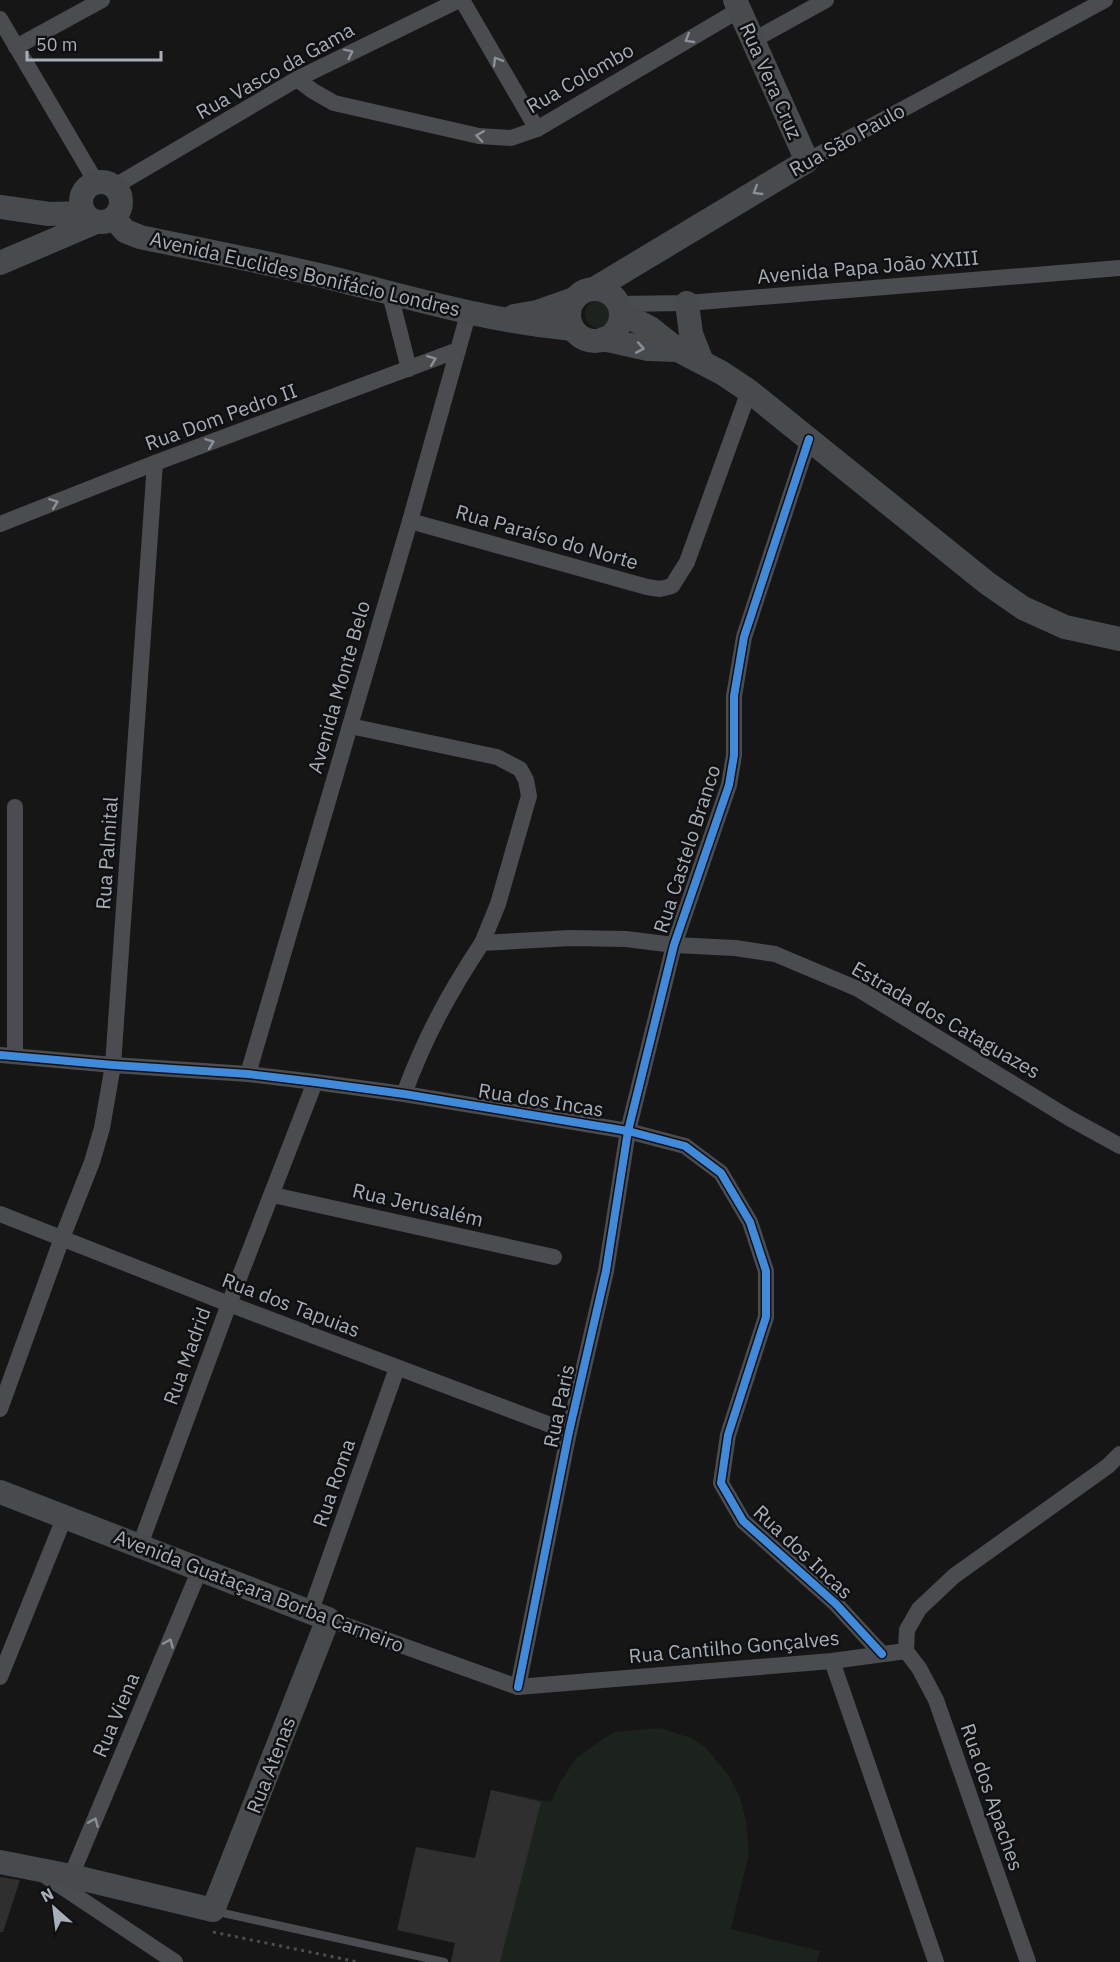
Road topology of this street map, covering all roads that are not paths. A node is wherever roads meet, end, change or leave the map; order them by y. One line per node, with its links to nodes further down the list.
1 (102, 0): 8 (street)
2 (460, 0): 9 (street, Rua Vasco da Gama, one-way to 2); 10 (street, one-way to 2)
3 (826, 0): 7 (street)
4 (1105, 0): 11 (street, Rua São Paulo)
5 (737, 5): 7 (street, Rua Vera Cruz); 10 (street, Rua Colombo, one-way to 10)
6 (0, 19): 8 (street)
7 (752, 41): 11 (street, Rua Vera Cruz)
8 (16, 47): 12 (street)
9 (297, 79): 10 (street, Rua Colombo, one-way to 9); 12 (street, Rua Vasco da Gama)
10 (537, 129)
11 (807, 161): 18 (street, Rua São Paulo, one-way to 18)
12 (105, 184): 14 (street); 14 (street)
13 (0, 207): 14 (street)
14 (98, 217): 15 (street); 17 (street, Avenida Euclides Bonifácio Londres)
15 (0, 263)
16 (1120, 268): 19 (street, Avenida Papa João XXIII)
17 (390, 294): 21 (street, Avenida Euclides Bonifácio Londres); 28 (street)
18 (584, 294): 20 (street); 22 (street, Avenida Euclides Bonifácio Londres); 23 (street)
19 (687, 303): 20 (street, Avenida Papa João XXIII); 27 (street)
20 (620, 309): 24 (street); 26 (street)
21 (469, 311): 22 (street, Avenida Euclides Bonifácio Londres); 25 (street, Avenida Monte Belo)
22 (502, 318): 23 (street, Avenida Euclides Bonifácio Londres)
23 (573, 328): 24 (street)
24 (603, 339): 26 (street, one-way to 26)
25 (458, 350): 28 (street, Rua Dom Pedro II, one-way to 25); 32 (street, Avenida Monte Belo)
26 (678, 350): 27 (street)
27 (702, 362): 29 (street)
28 (409, 369): 31 (street, Rua Dom Pedro II, one-way to 28)
29 (749, 391): 30 (street); 32 (street, Rua Paraíso do Norte)
30 (809, 439): 34 (street); 38 (street, Rua Castelo Branco)
31 (155, 464): 33 (street, Rua Dom Pedro II, one-way to 31); 40 (street, Rua Palmital)
32 (410, 521): 35 (street, Avenida Monte Belo)
33 (0, 524)
34 (1120, 639)
35 (350, 726): 37 (street); 41 (street, Avenida Monte Belo)
36 (15, 807): 39 (street)
37 (482, 943): 38 (street, Estrada dos Cataguazes); 43 (street)
38 (674, 945): 44 (street, Rua Castelo Branco); 45 (street, Estrada dos Cataguazes)
39 (8, 1055): 40 (street, Rua dos Incas)
40 (113, 1065): 41 (street, Rua dos Incas); 48 (street, Rua Palmital)
41 (248, 1074): 42 (street, Rua dos Incas)
42 (315, 1082): 43 (street, Rua dos Incas); 46 (street, Rua Madrid)
43 (404, 1094): 44 (street, Rua dos Incas)
44 (628, 1131): 53 (street, Rua Paris); 61 (street, Rua dos Incas)
45 (1120, 1146)
46 (273, 1195): 49 (street, Rua Jerusalém); 50 (street, Rua Madrid)
47 (0, 1214): 48 (street, Rua dos Tapuias)
48 (62, 1238): 50 (street, Rua dos Tapuias); 52 (street, Rua Palmital)
49 (554, 1257)
50 (229, 1304): 51 (street, Rua dos Tapuias); 57 (street, Rua Madrid)
51 (397, 1368): 53 (street, Rua dos Tapuias); 59 (street, Rua Roma)
52 (0, 1409)
53 (569, 1432): 64 (street, Rua Paris)
54 (1120, 1454): 60 (street)
55 (0, 1492): 56 (street, Avenida Guataçara Borba Carneiro)
56 (65, 1516): 57 (street, Avenida Guataçara Borba Carneiro); 63 (street)
57 (140, 1545): 58 (street, Avenida Guataçara Borba Carneiro)
58 (200, 1569): 59 (street, Avenida Guataçara Borba Carneiro); 67 (street, Rua Viena, one-way to 58)
59 (319, 1616): 64 (street, Avenida Guataçara Borba Carneiro); 68 (street, Rua Atenas)
60 (906, 1651): 61 (street, Rua Cantilho Gonçalves); 72 (street, Rua dos Apaches)
61 (882, 1654): 62 (street, Rua Cantilho Gonçalves)
62 (832, 1660): 64 (street, Rua Cantilho Gonçalves); 71 (street)
63 (0, 1677)
64 (518, 1687)
65 (0, 1862): 66 (street)
66 (38, 1870): 67 (street); 69 (street)
67 (71, 1876): 68 (street)
68 (213, 1921): 70 (lane)
69 (175, 1962)
70 (444, 1962)
71 (936, 1962)
72 (1028, 1962)

